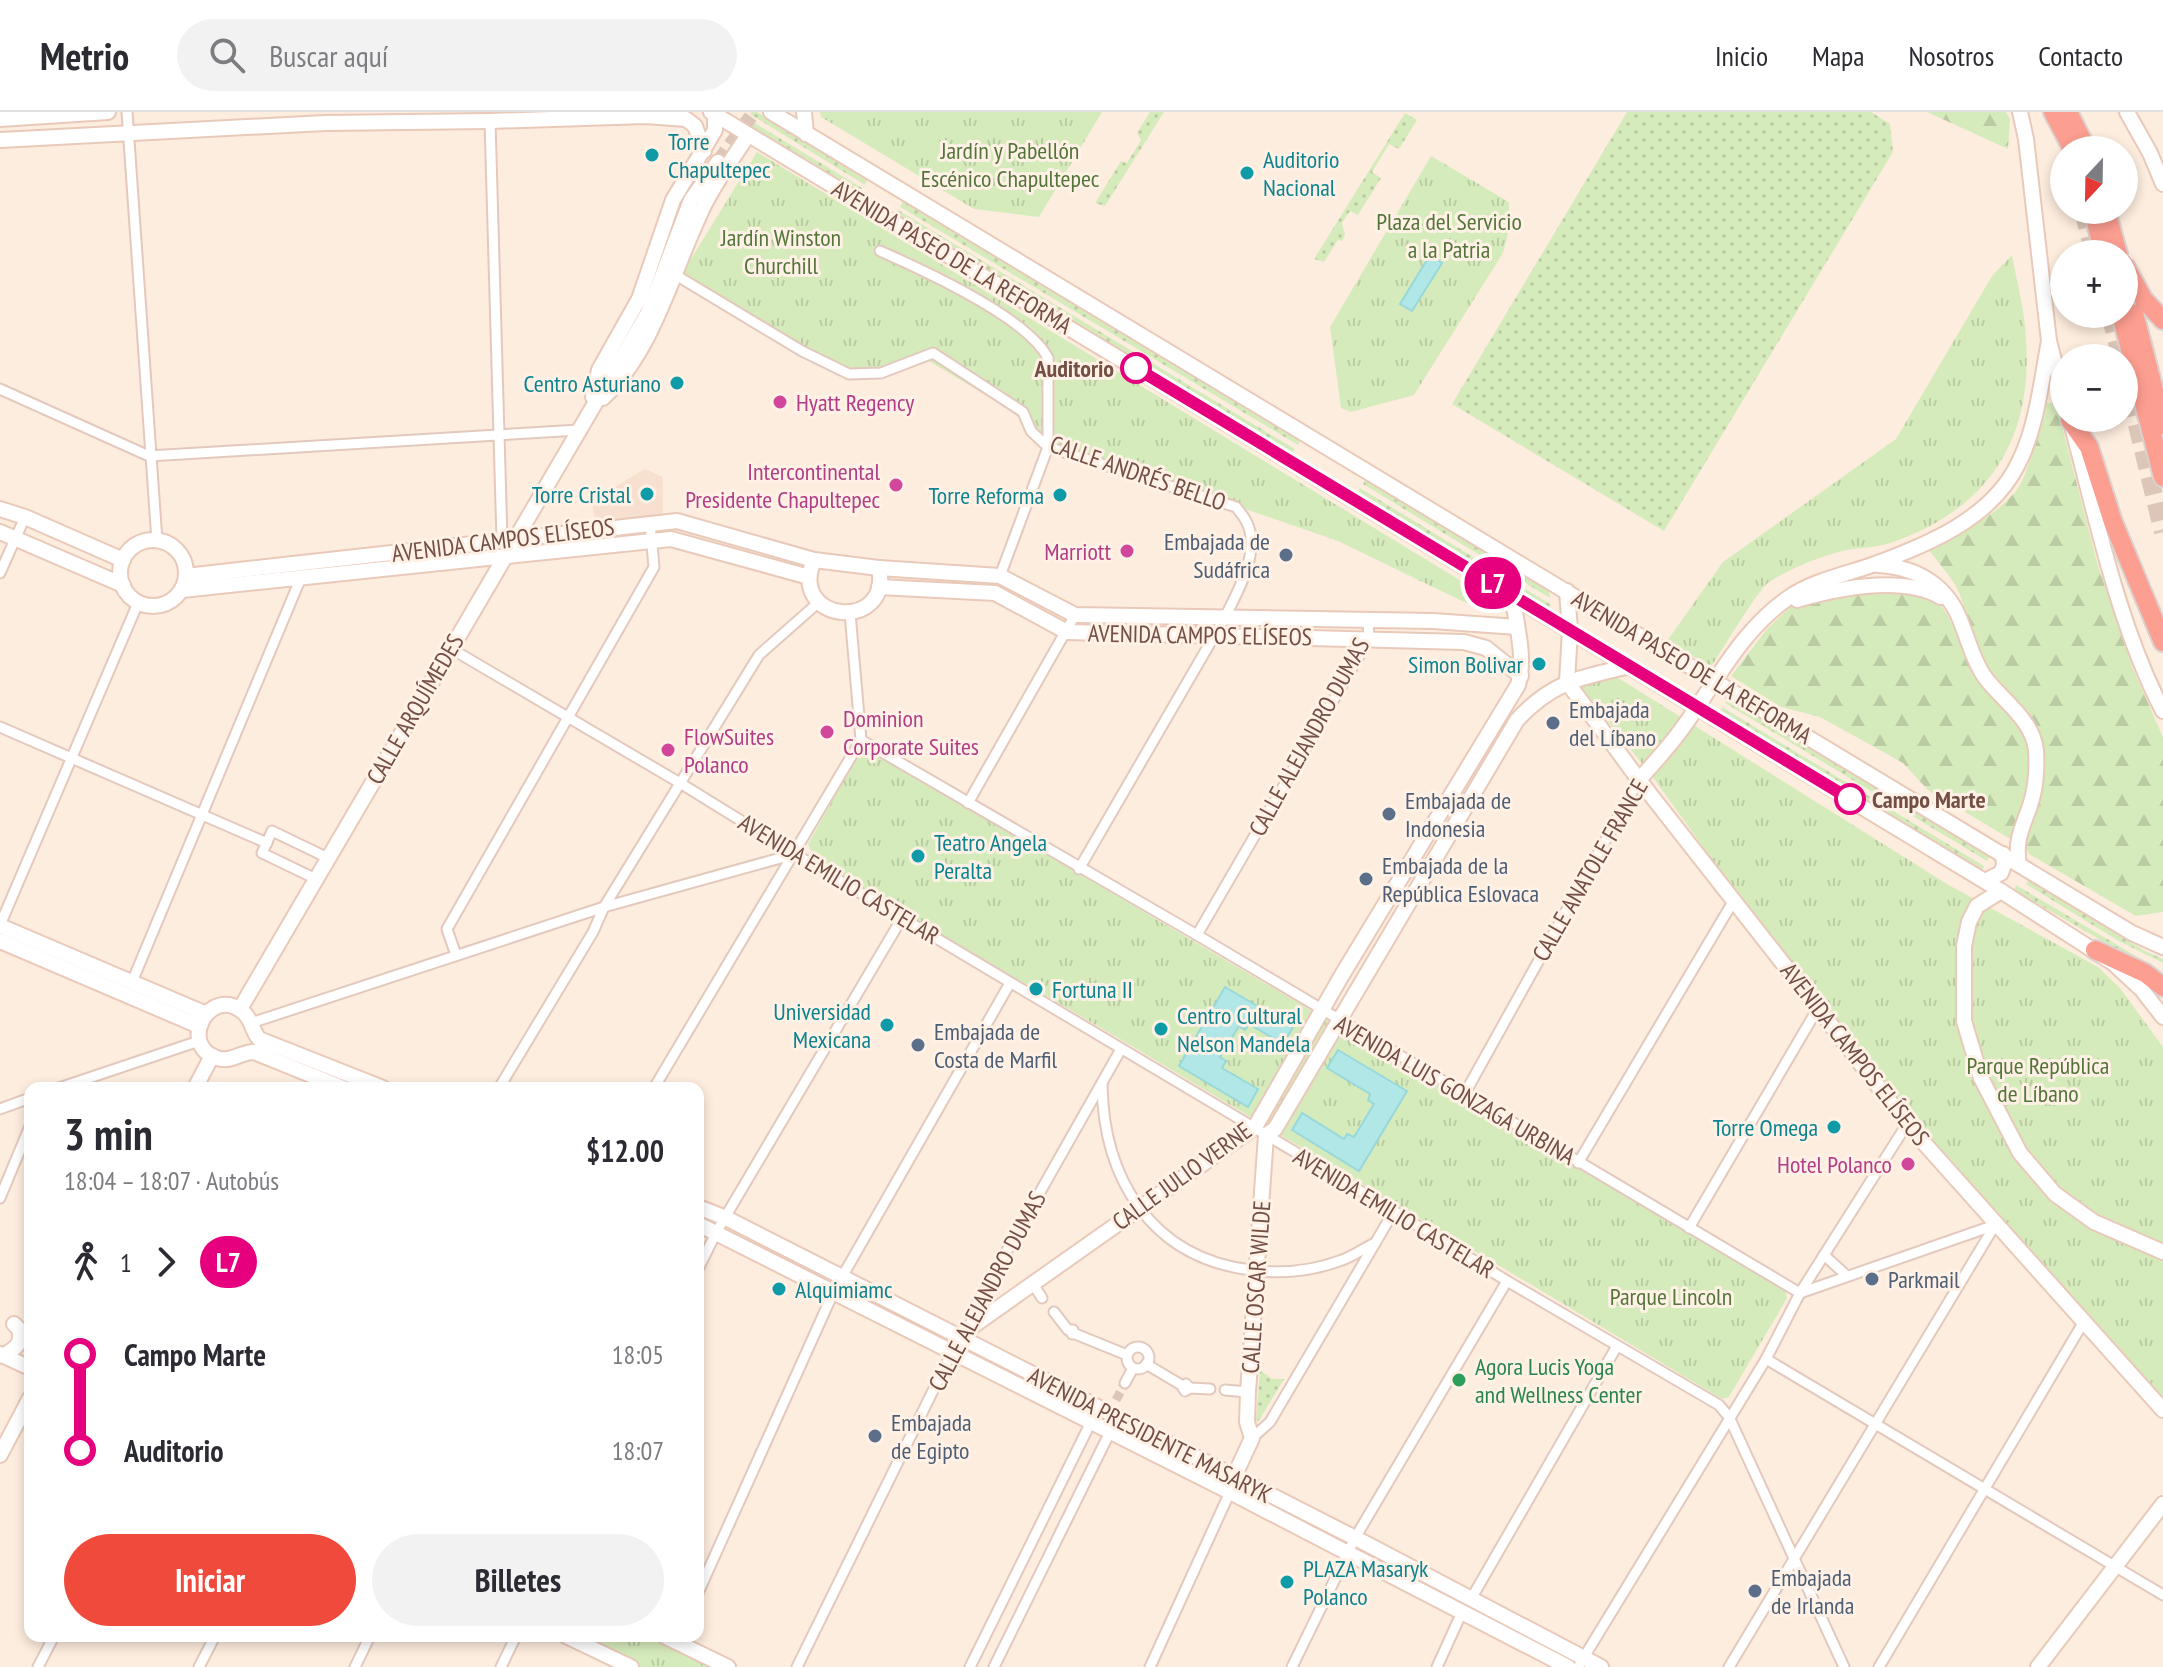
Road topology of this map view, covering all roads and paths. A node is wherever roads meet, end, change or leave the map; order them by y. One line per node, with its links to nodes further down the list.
1 (108, 112): 11 (street)
2 (127, 112): 14 (street)
3 (413, 112): 13 (street)
4 (771, 112): 15 (street, AVENIDA PASEO DE LA REFORMA)
5 (804, 112): 15 (street)
6 (2020, 112): 29 (street)
7 (2053, 112): 17 (highway)
8 (2068, 112): 18 (highway)
9 (2127, 112): 22 (street)
10 (713, 113): 16 (street, AVENIDA PASEO DE LA REFORMA); 20 (street, CALLE ARQUÍMEDES)
11 (0, 119)
12 (490, 121): 13 (street); 20 (street); 37 (street)
13 (325, 123): 14 (street)
14 (128, 133): 19 (street); 39 (street)
15 (806, 134): 61 (street, AVENIDA PASEO DE LA REFORMA)
16 (748, 135): 24 (street, CALLE ARQUÍMEDES); 62 (street, AVENIDA PASEO DE LA REFORMA)
17 (2066, 136)
18 (2080, 136)
19 (0, 140)
20 (704, 151): 32 (street, CALLE ARQUÍMEDES)
21 (718, 162): 32 (street, CALLE ARQUÍMEDES)
22 (2163, 184)
23 (880, 251): 38 (street)
24 (674, 274): 32 (street, CALLE ARQUÍMEDES); 38 (street, CALLE ANDRÉS BELLO)
25 (2138, 289): 26 (highway, bridge)
26 (2163, 320)
27 (2125, 328): 40 (highway)
28 (2138, 328): 33 (highway)
29 (2049, 341): 30 (street); 52 (street, CALLE ANATOLE FRANCE)
30 (2050, 345)
31 (0, 389): 39 (street)
32 (591, 409): 34 (street, CALLE ARQUÍMEDES)
33 (2163, 425)
34 (579, 430): 37 (street); 46 (street, CALLE ARQUÍMEDES)
35 (2074, 432): 83 (street)
36 (2079, 432): 76 (highway)
37 (499, 436): 39 (street); 46 (street)
38 (1048, 447): 56 (street); 69 (street, CALLE ANDRÉS BELLO)
39 (149, 456): 47 (street)
40 (2163, 477)
41 (0, 509): 42 (street)
42 (25, 517): 45 (street); 50 (street)
43 (650, 524): 46 (street, AVENIDA CAMPOS ELÍSEOS); 48 (street); 51 (street, AVENIDA CAMPOS ELÍSEOS)
44 (0, 532): 45 (street)
45 (16, 537): 55 (street); 59 (street)
46 (508, 540): 49 (street, CALLE ARQUÍMEDES); 54 (street, AVENIDA CAMPOS ELÍSEOS)
47 (157, 541): 50 (street); 58 (street)
48 (653, 541): 49 (street, AVENIDA CAMPOS ELÍSEOS); 57 (street, AVENIDA CAMPOS ELÍSEOS); 84 (street)
49 (504, 556): 54 (street, AVENIDA CAMPOS ELÍSEOS); 77 (street, CALLE ARQUÍMEDES)
50 (123, 560): 59 (street)
51 (814, 560): 53 (street, AVENIDA CAMPOS ELÍSEOS); 57 (street)
52 (1873, 565): 65 (street, CALLE ANATOLE FRANCE); 66 (street)
53 (879, 568): 56 (street, AVENIDA CAMPOS ELÍSEOS); 60 (street)
54 (302, 570): 58 (street, AVENIDA CAMPOS ELÍSEOS); 91 (street)
55 (0, 573)
56 (1000, 576): 68 (street, AVENIDA CAMPOS ELÍSEOS)
57 (809, 577): 63 (street)
58 (184, 583): 64 (street)
59 (123, 585): 64 (street)
60 (879, 587): 67 (street); 73 (street, AVENIDA CAMPOS ELÍSEOS)
61 (1567, 591): 72 (street); 80 (street, AVENIDA PASEO DE LA REFORMA)
62 (1512, 594): 71 (street); 72 (street, AVENIDA PASEO DE LA REFORMA)
63 (819, 602): 67 (street); 89 (street)
64 (138, 603): 87 (street)
65 (1778, 606): 66 (street); 80 (street, CALLE ANATOLE FRANCE)
66 (1954, 607): 96 (street)
67 (850, 613): 86 (street)
68 (1075, 615): 69 (street, AVENIDA CAMPOS ELÍSEOS); 73 (street)
69 (1224, 619): 70 (street, AVENIDA CAMPOS ELÍSEOS); 74 (street, CALLE ANDRÉS BELLO)
70 (1368, 620): 71 (street, AVENIDA CAMPOS ELÍSEOS); 75 (street, CALLE ALEJANDRO DUMAS)
71 (1517, 627): 79 (street)
72 (1570, 630): 78 (street, AVENIDA PASEO DE LA REFORMA); 81 (street)
73 (1067, 632): 74 (street, AVENIDA CAMPOS ELÍSEOS); 90 (street)
74 (1214, 636): 75 (street, AVENIDA CAMPOS ELÍSEOS); 97 (street, CALLE ANDRÉS BELLO)
75 (1369, 639): 79 (street, AVENIDA CAMPOS ELÍSEOS); 105 (street, CALLE ALEJANDRO DUMAS)
76 (2163, 642)
77 (450, 648): 84 (street, AVENIDA EMILIO CASTELAR); 95 (street, CALLE ARQUÍMEDES)
78 (1630, 666): 81 (street, CALLE JULIO VERNE); 82 (street, AVENIDA PASEO DE LA REFORMA)
79 (1521, 676): 110 (street, CALLE JULIO VERNE)
80 (1713, 680): 82 (street, CALLE ANATOLE FRANCE); 94 (street, AVENIDA PASEO DE LA REFORMA)
81 (1567, 682): 88 (street, AVENIDA CAMPOS ELÍSEOS); 114 (street, CALLE JULIO VERNE)
82 (1697, 706): 88 (street, CALLE ANATOLE FRANCE); 99 (street, AVENIDA PASEO DE LA REFORMA)
83 (2163, 711)
84 (567, 716): 89 (street, AVENIDA EMILIO CASTELAR); 109 (street)
85 (0, 727): 87 (street)
86 (861, 740): 90 (street, AVENIDA LUIS GONZAGA URBINA); 93 (street)
87 (71, 759): 91 (street); 104 (street)
88 (1639, 780): 101 (street, AVENIDA CAMPOS ELÍSEOS); 132 (street, CALLE ANATOLE FRANCE)
89 (680, 783): 93 (street, AVENIDA EMILIO CASTELAR); 102 (street)
90 (968, 803): 97 (street, AVENIDA LUIS GONZAGA URBINA)
91 (202, 813): 92 (street); 112 (street)
92 (267, 843): 95 (street); 98 (street)
93 (795, 854): 102 (street); 103 (street, AVENIDA EMILIO CASTELAR); 130 (street)
94 (2003, 854): 96 (street, AVENIDA PASEO DE LA REFORMA); 99 (street)
95 (328, 858): 98 (street, CALLE ARQUÍMEDES)
96 (2019, 864): 107 (street, AVENIDA PASEO DE LA REFORMA)
97 (1079, 869): 105 (street, AVENIDA LUIS GONZAGA URBINA)
98 (316, 879): 117 (street, CALLE ARQUÍMEDES)
99 (1985, 881): 100 (street, AVENIDA PASEO DE LA REFORMA)
100 (2001, 891): 108 (street, AVENIDA PASEO DE LA REFORMA); 149 (street)
101 (1734, 900): 116 (street, AVENIDA CAMPOS ELÍSEOS); 138 (street)
102 (604, 907): 109 (street); 129 (street)
103 (902, 918): 113 (street, AVENIDA EMILIO CASTELAR); 143 (street)
104 (0, 925): 112 (street)
105 (1197, 935): 118 (street, AVENIDA LUIS GONZAGA URBINA)
106 (0, 941): 122 (street)
107 (2163, 947)
108 (2095, 950): 111 (highway)
109 (456, 955): 121 (street)
110 (1342, 975): 114 (street); 118 (street, CALLE JULIO VERNE)
111 (2144, 981): 115 (highway); 119 (street)
112 (132, 982): 122 (street)
113 (1010, 983): 123 (street, AVENIDA EMILIO CASTELAR); 154 (street)
114 (1360, 985): 120 (street, CALLE JULIO VERNE)
115 (2163, 987)
116 (1818, 1008): 135 (street, AVENIDA CAMPOS ELÍSEOS); 146 (street)
117 (240, 1009): 121 (street); 122 (street)
118 (1321, 1011): 120 (street, AVENIDA LUIS GONZAGA URBINA); 136 (street, CALLE JULIO VERNE)
119 (2163, 1017)
120 (1338, 1021): 132 (street, AVENIDA LUIS GONZAGA URBINA); 136 (street, CALLE JULIO VERNE)
121 (251, 1023): 128 (street)
122 (201, 1027): 124 (street); 125 (street)
123 (1121, 1049): 131 (street, CALLE ALEJANDRO DUMAS); 136 (street, AVENIDA EMILIO CASTELAR)
124 (212, 1056): 126 (street); 127 (street)
125 (73, 1082)
126 (198, 1082)
127 (328, 1082)
128 (368, 1082)
129 (503, 1082)
130 (658, 1082)
131 (1102, 1083): 141 (street); 163 (street, CALLE ALEJANDRO DUMAS)
132 (1464, 1095): 138 (street, AVENIDA LUIS GONZAGA URBINA)
133 (24, 1100): 134 (street)
134 (0, 1109)
135 (1907, 1124): 144 (street, AVENIDA CAMPOS ELÍSEOS); 150 (street)
136 (1260, 1131): 141 (street, CALLE JULIO VERNE); 142 (street, AVENIDA EMILIO CASTELAR); 152 (street, CALLE OSCAR WILDE)
137 (24, 1140): 139 (street)
138 (1578, 1163): 146 (street, AVENIDA LUIS GONZAGA URBINA)
139 (0, 1198)
140 (704, 1209): 143 (street, AVENIDA PRESIDENTE MASARYK)
141 (1139, 1209): 152 (street); 156 (street, CALLE JULIO VERNE)
142 (1394, 1211): 148 (street); 155 (street, AVENIDA EMILIO CASTELAR)
143 (726, 1218): 147 (street); 154 (street, AVENIDA PRESIDENTE MASARYK)
144 (1995, 1225): 153 (street); 162 (street, AVENIDA CAMPOS ELÍSEOS); 180 (street)
145 (704, 1226): 147 (street, AVENIDA PRESIDENTE MASARYK)
146 (1689, 1228): 158 (street, AVENIDA LUIS GONZAGA URBINA)
147 (717, 1231): 151 (street); 157 (street, AVENIDA PRESIDENTE MASARYK)
148 (1375, 1243): 152 (street); 182 (street)
149 (2163, 1252)
150 (1824, 1255): 153 (street); 158 (street)
151 (704, 1257)
152 (1258, 1271): 175 (street, CALLE OSCAR WILDE)
153 (1847, 1276): 158 (street)
154 (842, 1277): 163 (street, AVENIDA PRESIDENTE MASARYK)
155 (1507, 1281): 164 (street, AVENIDA EMILIO CASTELAR); 187 (street)
156 (1033, 1284): 159 (street); 163 (street, CALLE JULIO VERNE)
157 (834, 1291): 165 (street, AVENIDA PRESIDENTE MASARYK); 191 (street)
158 (1800, 1293): 168 (street)
159 (1042, 1298)
160 (1054, 1312): 167 (street)
161 (7, 1321): 166 (street)
162 (2083, 1323): 177 (street, AVENIDA CAMPOS ELÍSEOS); 185 (street)
163 (965, 1333): 165 (street, CALLE ALEJANDRO DUMAS); 184 (street, AVENIDA PRESIDENTE MASARYK)
164 (1617, 1346): 178 (street, AVENIDA EMILIO CASTELAR); 193 (street)
165 (952, 1352): 179 (street, AVENIDA PRESIDENTE MASARYK); 208 (street, CALLE ALEJANDRO DUMAS)
166 (2, 1355): 170 (street)
167 (1127, 1355): 169 (street); 171 (street)
168 (1766, 1359): 178 (street); 180 (street)
169 (1146, 1364): 171 (street); 173 (street)
170 (24, 1365)
171 (1133, 1368): 172 (street)
172 (1125, 1383)
173 (1210, 1389)
174 (1225, 1390): 175 (street)
175 (1248, 1392): 182 (street, CALLE OSCAR WILDE)
176 (24, 1409): 183 (street)
177 (2163, 1410)
178 (1729, 1417): 189 (street, AVENIDA EMILIO CASTELAR); 201 (street)
179 (1091, 1422): 181 (street, AVENIDA PRESIDENTE MASARYK); 209 (street)
180 (1874, 1424): 185 (street); 189 (street)
181 (1110, 1432): 184 (street, AVENIDA PRESIDENTE MASARYK); 210 (street)
182 (1252, 1438): 184 (street)
183 (0, 1455)
184 (1232, 1484): 187 (street, AVENIDA PRESIDENTE MASARYK); 188 (street, AVENIDA PRESIDENTE MASARYK); 211 (street)
185 (1985, 1490): 190 (street); 218 (street)
186 (2163, 1504): 190 (street)
187 (1355, 1538): 188 (street); 193 (street, AVENIDA PRESIDENTE MASARYK)
188 (1347, 1553): 194 (street, AVENIDA PRESIDENTE MASARYK); 212 (street)
189 (1795, 1556): 216 (street); 217 (street, AVENIDA EMILIO CASTELAR)
190 (2116, 1568): 192 (street); 219 (street)
191 (704, 1580)
192 (2163, 1595)
193 (1471, 1599): 201 (street, AVENIDA PRESIDENTE MASARYK)
194 (1462, 1612): 213 (street); 214 (street, AVENIDA PRESIDENTE MASARYK)
195 (51, 1642): 202 (street)
196 (212, 1642): 203 (street)
197 (367, 1642): 204 (street)
198 (513, 1642): 205 (street)
199 (579, 1642): 206 (street)
200 (681, 1642): 207 (street)
201 (1581, 1662): 215 (street, AVENIDA PRESIDENTE MASARYK)
202 (38, 1667)
203 (199, 1667)
204 (355, 1667)
205 (501, 1667)
206 (631, 1667)
207 (728, 1667)
208 (797, 1667)
209 (970, 1667)
210 (994, 1667)
211 (1150, 1667)
212 (1292, 1667)
213 (1437, 1667)
214 (1568, 1667)
215 (1601, 1667)
216 (1729, 1667)
217 (1844, 1667)
218 (1879, 1667)
219 (2038, 1667)

